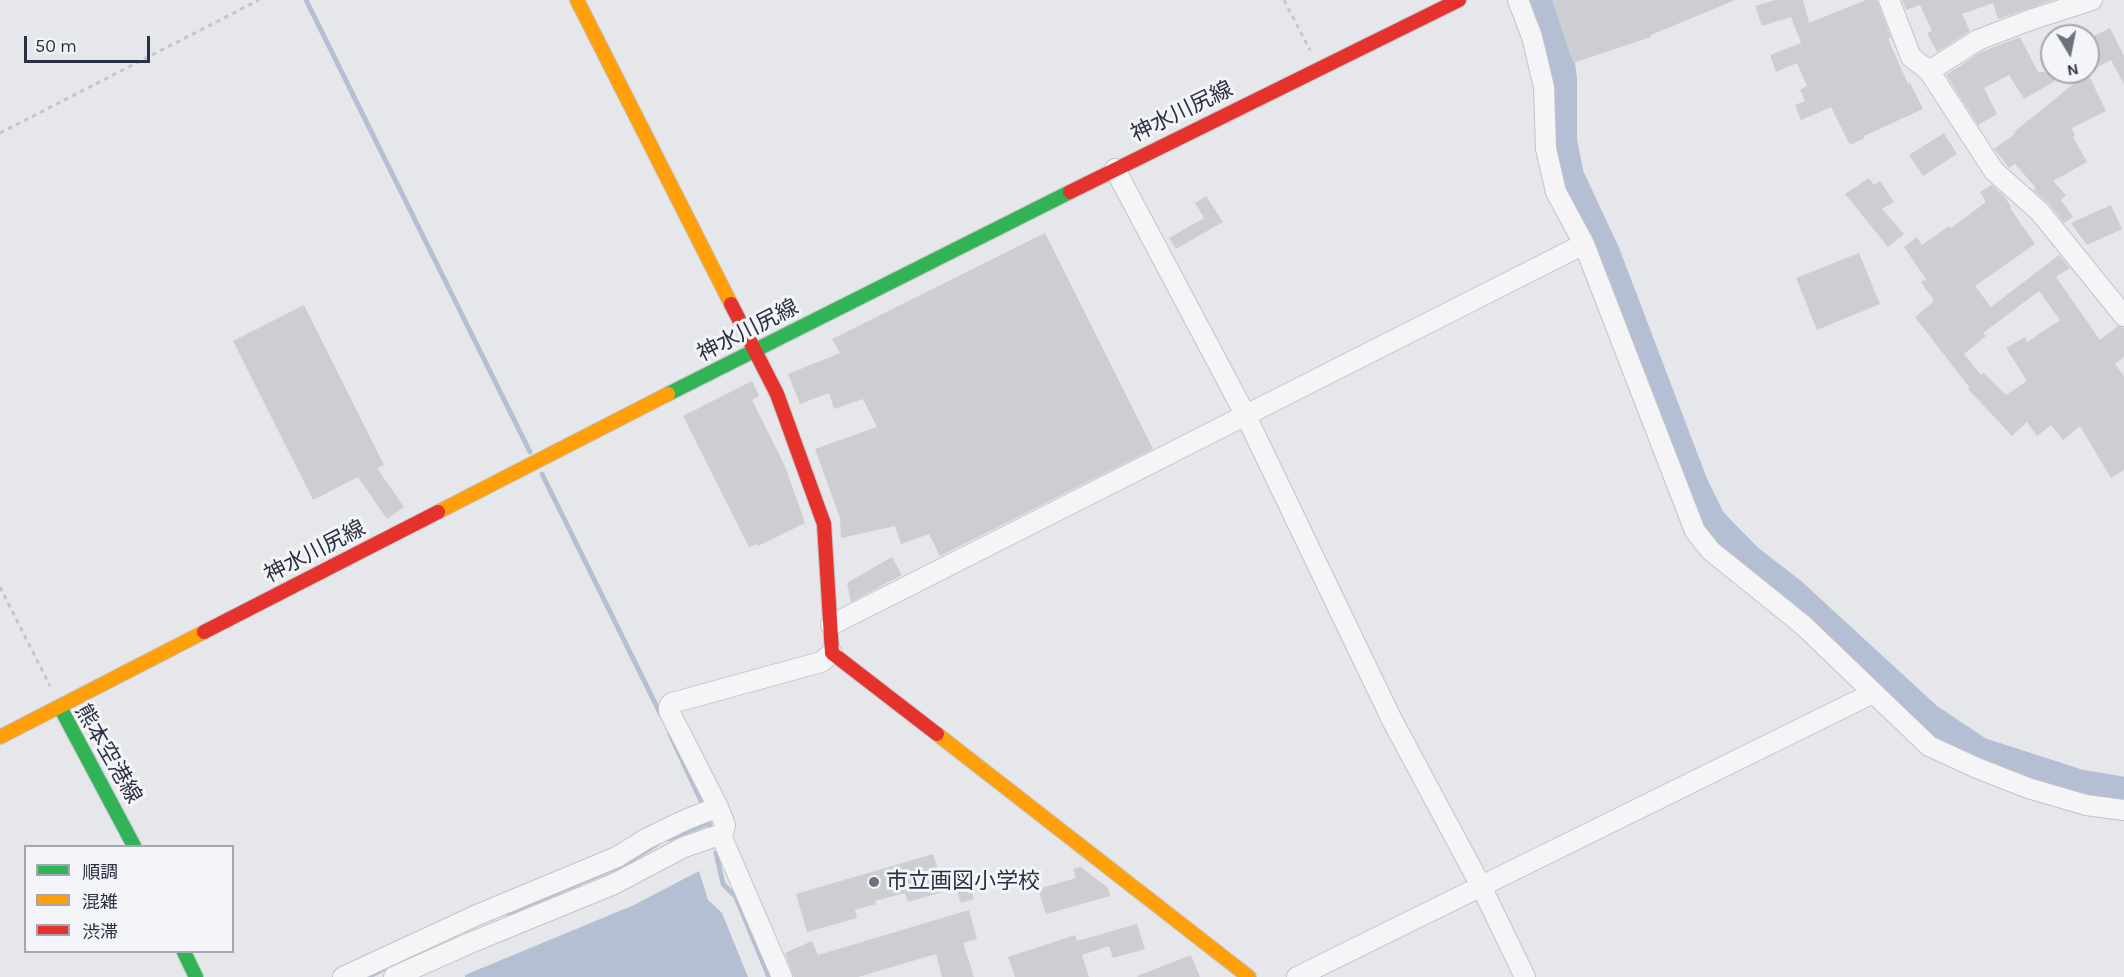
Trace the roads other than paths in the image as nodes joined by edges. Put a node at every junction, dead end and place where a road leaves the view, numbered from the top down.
1 (577, 0) edge
2 (1459, 0) edge
3 (1518, 0) edge
4 (1889, 0) edge
5 (2092, 0) edge
6 (1929, 71) junction
7 (1115, 169) junction
8 (1584, 244) junction
9 (2124, 316) edge
10 (755, 351) junction
11 (1246, 416) junction
12 (831, 625) junction
13 (832, 653) junction
14 (1873, 693) junction
15 (60, 707) junction
16 (0, 737) edge
17 (718, 807) junction
18 (2124, 810) edge
19 (722, 838) junction
20 (133, 845) edge
21 (1481, 886) junction
22 (185, 953) edge
23 (196, 977) edge
24 (343, 977) edge
25 (394, 977) edge
26 (782, 977) edge
27 (1249, 977) edge
28 (1297, 977) edge
29 (1525, 977) edge

1 - 10 main road
2 - 7 main road, 神水川尻線
3 - 8 street
4 - 6 street
5 - 6 street
6 - 9 street
7 - 10 main road, 神水川尻線
7 - 11 street
8 - 11 street
8 - 14 street
10 - 12 main road
10 - 15 main road, 神水川尻線
11 - 12 street
11 - 21 street
12 - 13 main road
13 - 17 street
13 - 27 main road
14 - 18 street
14 - 21 street
15 - 16 main road, 熊本空港線
15 - 20 main road, 熊本空港線
17 - 19 street
17 - 24 street
19 - 25 street
19 - 26 street
21 - 28 street
21 - 29 street
22 - 23 main road

